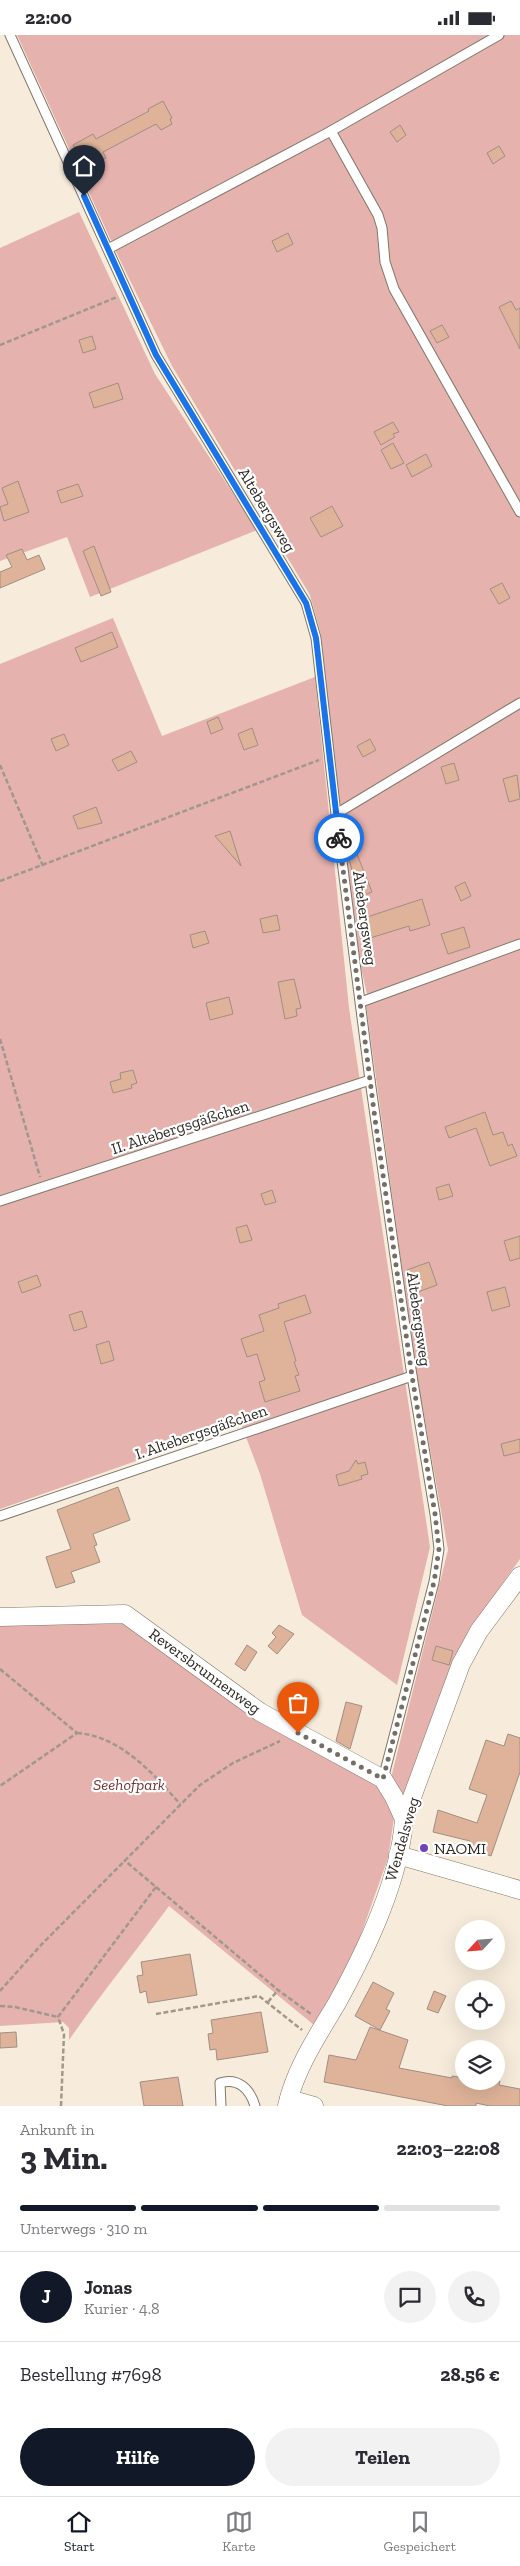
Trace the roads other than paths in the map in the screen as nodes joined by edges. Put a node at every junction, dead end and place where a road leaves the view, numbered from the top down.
1 (10, 35) edge
2 (499, 35) edge
3 (331, 131) junction
4 (108, 249) junction
5 (520, 512) edge
6 (520, 703) edge
7 (336, 814) junction
8 (520, 944) edge
9 (361, 1002) junction
10 (370, 1080) junction
11 (0, 1201) edge
12 (412, 1376) junction
13 (0, 1516) edge
14 (520, 1576) edge
15 (0, 1617) edge
16 (383, 1779) junction
17 (404, 1819) junction
18 (398, 1855) junction
19 (520, 1890) edge
20 (288, 2103) edge
21 (221, 2106) edge
22 (255, 2106) edge
23 (314, 2106) edge

1 - 4 lane, Altebergsweg
2 - 3 lane
3 - 4 lane
3 - 5 lane
4 - 7 lane, Altebergsweg
6 - 7 lane
7 - 9 lane, Altebergsweg
8 - 9 lane
9 - 10 lane, Altebergsweg
10 - 11 lane, II. Altebergsgäßchen
10 - 12 lane, Altebergsweg
12 - 13 lane, I. Altebergsgäßchen
12 - 16 lane, Altebergsweg
14 - 17 street, Wendelsweg
15 - 16 street, Reversbrunnenweg
16 - 17 street
17 - 18 street, Wendelsweg
18 - 19 street
18 - 20 street, Wendelsweg
20 - 23 street
21 - 22 lane

